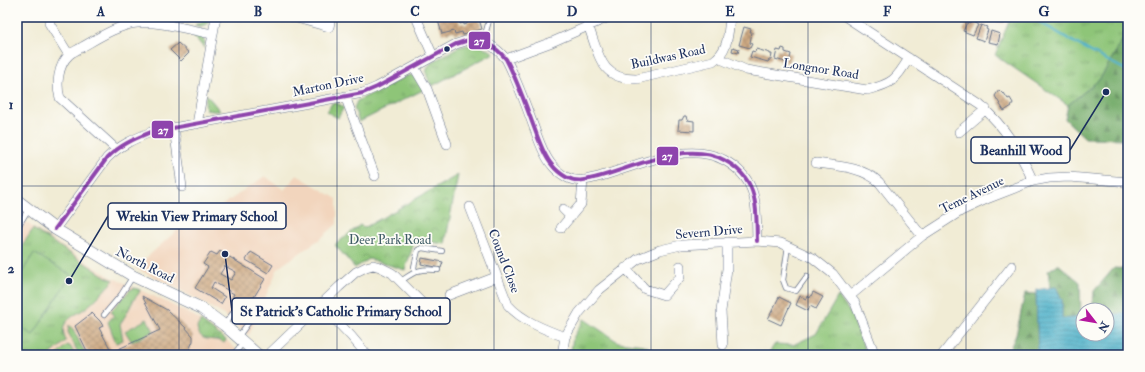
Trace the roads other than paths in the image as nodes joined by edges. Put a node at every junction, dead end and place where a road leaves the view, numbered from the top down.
1 (51, 17) edge
2 (216, 17) edge
3 (293, 17) edge
4 (331, 17) edge
5 (416, 17) edge
6 (490, 17) edge
7 (609, 17) edge
8 (730, 17) edge
9 (846, 17) edge
10 (137, 20) edge
11 (588, 26) junction
12 (212, 34) junction
13 (483, 42) junction
14 (69, 55) junction
15 (433, 56) junction
16 (720, 56) junction
17 (909, 58) junction
18 (506, 59) junction
19 (414, 67) junction
20 (345, 96) junction
21 (986, 110) junction
22 (197, 124) junction
23 (174, 128) junction
24 (959, 132) dead end
25 (447, 144) dead end
26 (116, 149) junction
27 (816, 163) dead end
28 (375, 176) dead end
29 (583, 180) junction
30 (1033, 181) junction
31 (1128, 182) edge
32 (182, 187) dead end
33 (17, 200) edge
34 (470, 207) dead end
35 (563, 209) dead end
36 (28, 210) junction
37 (571, 217) junction
38 (17, 228) edge
39 (561, 228) dead end
40 (55, 230) junction
41 (922, 236) junction
42 (757, 241) junction
43 (726, 242) junction
44 (788, 246) junction
45 (442, 251) dead end
46 (680, 266) dead end
47 (1012, 266) dead end
48 (625, 268) junction
49 (438, 270) dead end
50 (415, 272) junction
51 (133, 276) junction
52 (807, 276) dead end
53 (496, 277) junction
54 (401, 281) junction
55 (449, 295) dead end
56 (664, 295) junction
57 (850, 296) junction
58 (321, 305) junction
59 (666, 305) dead end
60 (430, 312) dead end
61 (233, 313) dead end
62 (104, 315) dead end
63 (249, 322) dead end
64 (224, 324) junction
65 (566, 337) junction
66 (241, 340) junction
67 (723, 345) dead end
68 (233, 355) edge
69 (258, 355) edge
70 (268, 355) edge
71 (367, 355) edge
72 (562, 355) edge
73 (875, 355) edge
74 (942, 355) edge

1 - 14 street
2 - 12 street
3 - 4 street
5 - 15 street
6 - 13 lane
7 - 11 street
8 - 16 street, Buildwas Road
9 - 17 street
10 - 12 street
10 - 14 street
11 - 16 street, Buildwas Road
11 - 18 street
12 - 22 street
13 - 15 street, Marton Drive
13 - 18 street
14 - 26 street
15 - 19 street, Marton Drive
16 - 17 street, Longnor Road
17 - 21 street
18 - 29 street
19 - 20 street, Marton Drive
19 - 25 street
20 - 22 street, Marton Drive
20 - 28 street
21 - 24 street
21 - 30 street
22 - 23 street, Marton Drive
23 - 26 street, Marton Drive
23 - 32 street
26 - 40 street, Marton Drive
27 - 41 street
29 - 37 street
29 - 42 street
30 - 31 street, Teme Avenue
30 - 41 street, Teme Avenue
33 - 36 street, North Road
34 - 53 street, Cound Close
35 - 37 street
36 - 38 lane
36 - 40 street, North Road
37 - 39 street
40 - 51 street, North Road
41 - 57 street, Teme Avenue
42 - 43 street, Severn Drive
42 - 44 street, Severn Drive
43 - 48 street, Severn Drive
43 - 67 street
44 - 52 lane
44 - 57 street, Severn Drive
45 - 50 lane
46 - 56 street
47 - 74 street
48 - 56 street
48 - 65 street, Severn Drive
49 - 50 lane
50 - 54 lane
51 - 62 lane
51 - 64 street, North Road
53 - 55 street
53 - 65 street, Cound Close
54 - 58 street
54 - 60 street
56 - 59 street
57 - 73 street, Severn Drive
58 - 70 street
58 - 71 street
61 - 64 lane
63 - 66 lane
64 - 66 street, North Road
65 - 72 street, Severn Drive
66 - 68 lane
66 - 69 street, North Road

